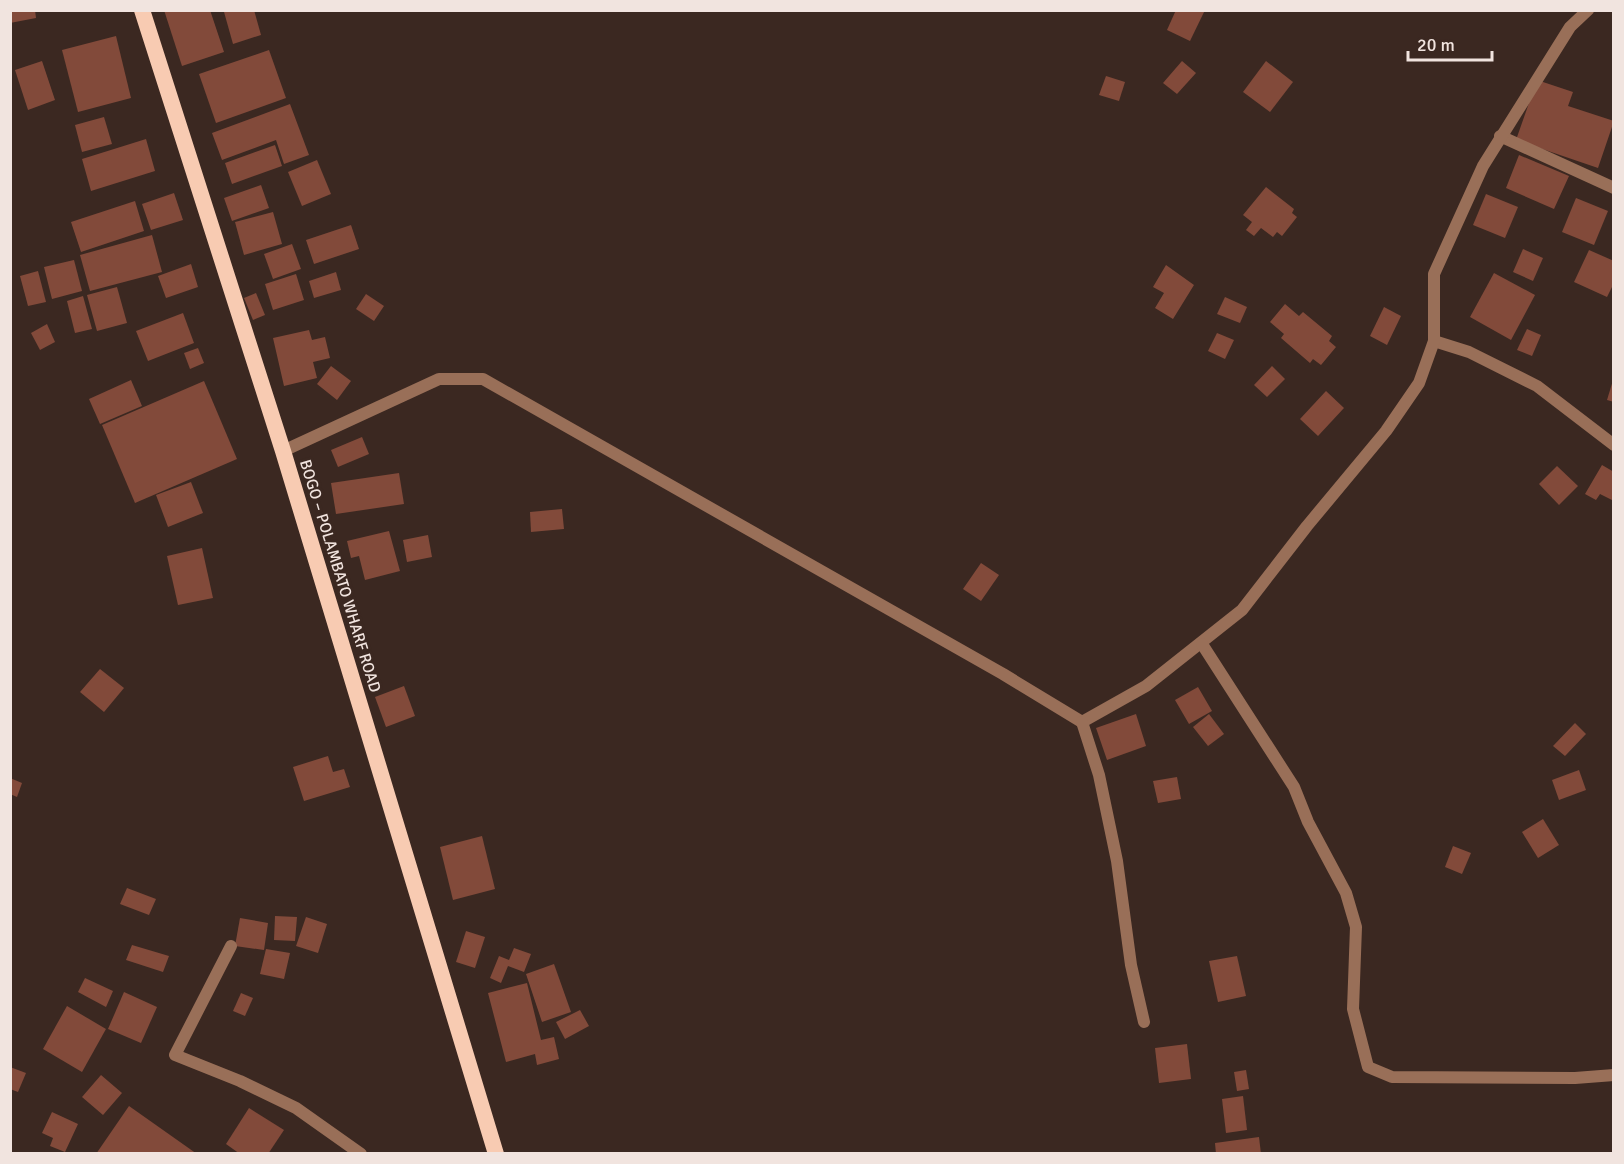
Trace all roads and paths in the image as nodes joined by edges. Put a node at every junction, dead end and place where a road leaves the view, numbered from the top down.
1 (142, 10) edge
2 (1588, 10) edge
3 (1500, 136) junction
4 (1614, 188) edge
5 (1434, 341) junction
6 (1614, 446) edge
7 (283, 451) junction
8 (1202, 644) junction
9 (1082, 722) junction
10 (231, 946) dead end
11 (1144, 1022) dead end
12 (1614, 1075) edge
13 (361, 1154) edge
14 (496, 1154) edge

1 - 7 highway, BOGO – POLAMBATO WHARF ROAD
2 - 3 street
3 - 4 street
3 - 5 street
5 - 6 street
5 - 8 street
7 - 9 street
7 - 14 highway, BOGO – POLAMBATO WHARF ROAD
8 - 9 street
8 - 12 street
9 - 11 street
10 - 13 street

